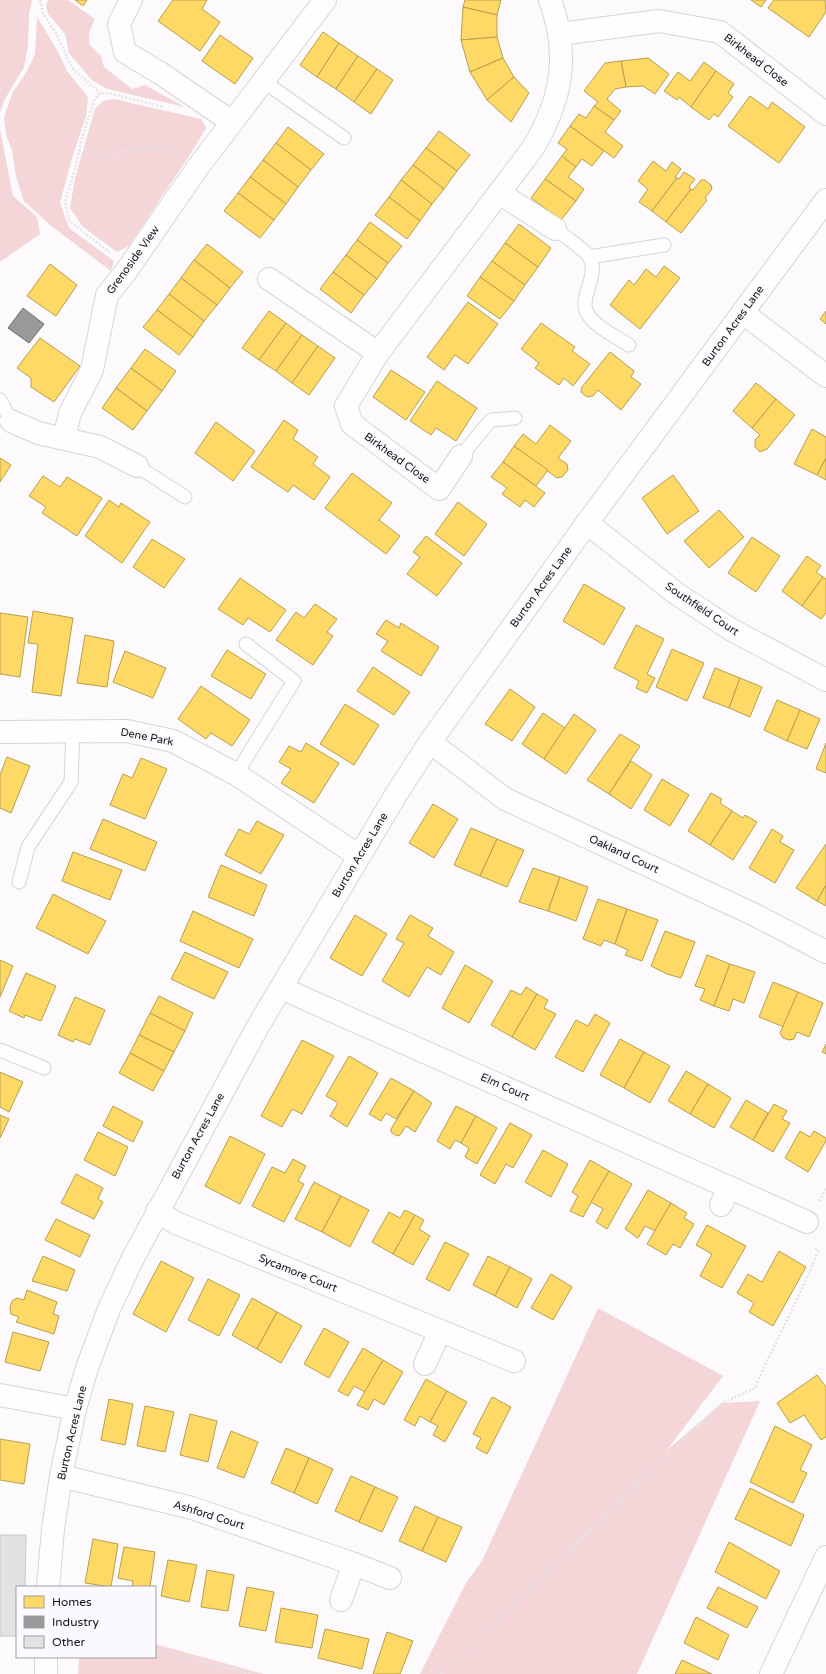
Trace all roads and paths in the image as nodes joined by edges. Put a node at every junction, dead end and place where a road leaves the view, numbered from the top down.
1 (40, 0) edge
2 (131, 0) edge
3 (324, 0) edge
4 (550, 0) edge
5 (560, 34) junction
6 (263, 81) junction
7 (100, 93) junction
8 (164, 108) dead end
9 (826, 114) edge
10 (232, 122) junction
11 (344, 138) dead end
12 (79, 151) junction
13 (198, 167) junction
14 (499, 193) junction
15 (826, 200) edge
16 (555, 229) joint
17 (664, 245) dead end
18 (589, 257) junction
19 (130, 266) junction
20 (269, 279) dead end
21 (743, 313) junction
22 (629, 345) dead end
23 (378, 353) junction
24 (826, 376) edge
25 (0, 400) edge
26 (514, 418) dead end
27 (11, 421) joint
28 (64, 438) junction
29 (461, 456) joint
30 (137, 466) joint
31 (185, 497) dead end
32 (587, 523) junction
33 (246, 644) dead end
34 (826, 680) edge
35 (73, 731) junction
36 (0, 732) edge
37 (430, 742) junction
38 (236, 774) junction
39 (359, 856) junction
40 (19, 882) dead end
41 (826, 952) edge
42 (281, 988) junction
43 (0, 1050) edge
44 (44, 1068) dead end
45 (826, 1190) edge
46 (158, 1211) junction
47 (806, 1222) junction
48 (440, 1331) junction
49 (514, 1361) dead end
50 (425, 1364) dead end
51 (0, 1395) edge
52 (75, 1409) junction
53 (61, 1476) junction
54 (826, 1557) edge
55 (354, 1564) junction
56 (390, 1578) dead end
57 (48, 1586) edge
58 (341, 1600) dead end
59 (156, 1649) edge
60 (46, 1658) edge
61 (46, 1674) edge
62 (250, 1674) edge
63 (441, 1674) edge
64 (771, 1674) edge

1 - 7 path
2 - 10 street
3 - 6 street, Grenoside View
4 - 5 street, Birkhead Close
5 - 9 street, Birkhead Close
5 - 14 street, Birkhead Close
6 - 10 street, Grenoside View
6 - 11 lane
7 - 8 path
7 - 12 path
10 - 13 street, Grenoside View
12 - 13 path
12 - 19 path
13 - 19 street, Grenoside View
14 - 16 street
14 - 23 street, Birkhead Close
15 - 21 street, Burton Acres Lane
16 - 18 lane
17 - 18 lane
18 - 22 lane
19 - 28 street, Grenoside View
20 - 23 street
21 - 24 street
21 - 32 street, Burton Acres Lane
23 - 29 street, Birkhead Close
25 - 27 lane
26 - 29 lane, Birkhead Close
27 - 28 street
28 - 30 street
30 - 31 lane
32 - 34 street, Southfield Court
32 - 37 street, Burton Acres Lane
33 - 38 lane
35 - 36 street, Dene Park
35 - 38 street, Dene Park
35 - 40 lane
37 - 39 street, Burton Acres Lane
37 - 41 street, Oakland Court
38 - 39 street, Dene Park
39 - 42 street, Burton Acres Lane
42 - 46 street, Burton Acres Lane
42 - 47 street, Elm Court
43 - 44 lane
45 - 47 path
46 - 48 street, Sycamore Court
46 - 52 street, Burton Acres Lane
47 - 63 path
48 - 49 street, Sycamore Court
48 - 50 street
51 - 52 street
52 - 53 street, Burton Acres Lane
53 - 55 street, Ashford Court
53 - 57 street, Burton Acres Lane
54 - 64 street
55 - 56 street, Ashford Court
55 - 58 street
59 - 62 path
60 - 61 street

